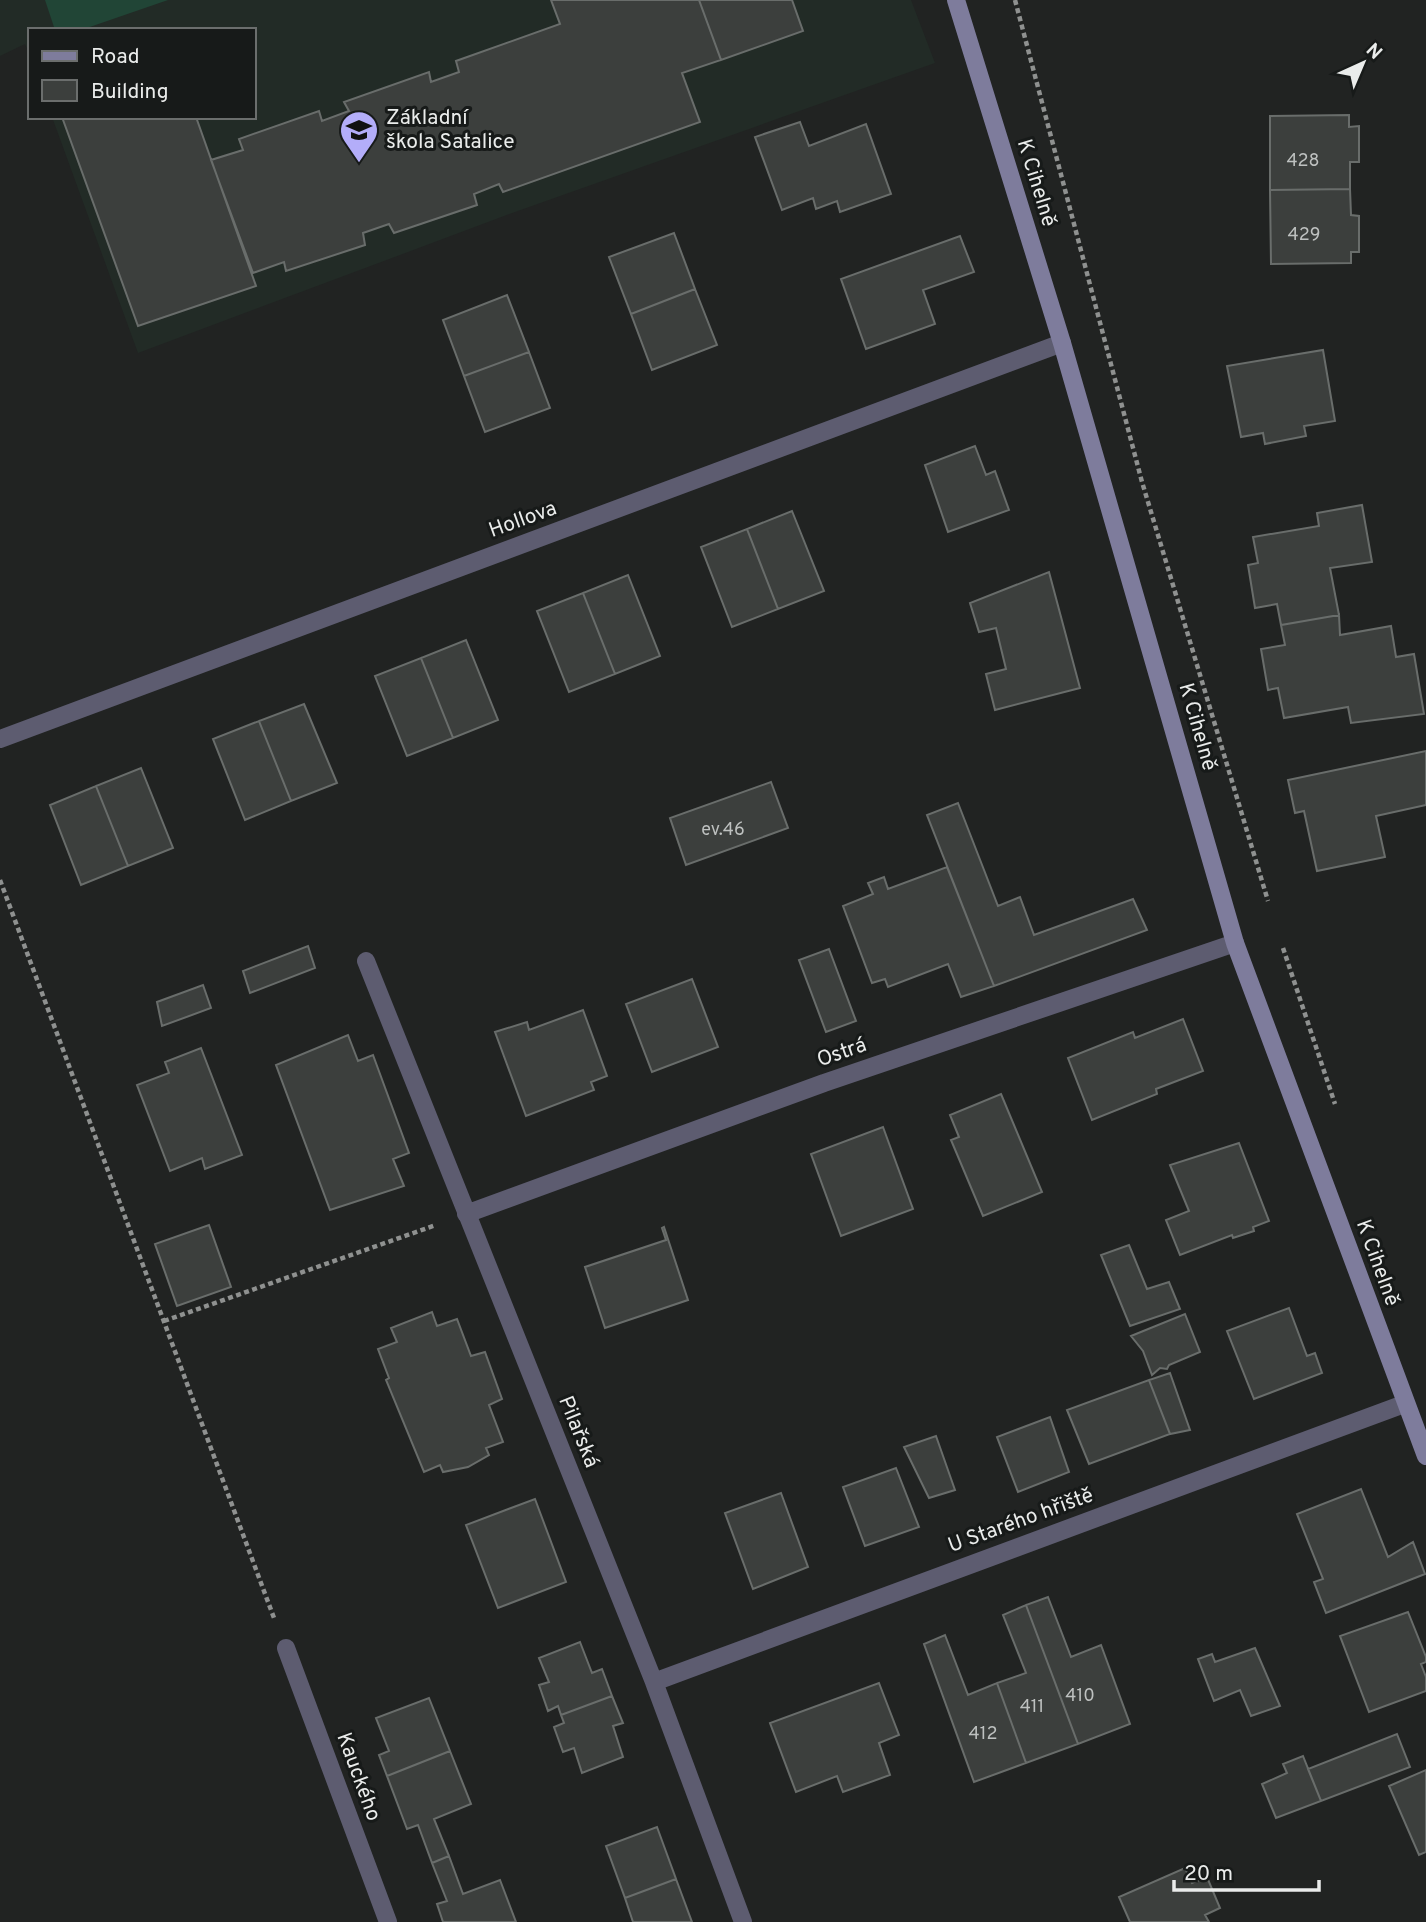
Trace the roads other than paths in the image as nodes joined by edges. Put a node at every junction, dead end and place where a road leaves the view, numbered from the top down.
1 (956, 0) edge
2 (1062, 343) junction
3 (0, 739) edge
4 (1235, 943) junction
5 (366, 961) dead end
6 (466, 1214) junction
7 (1404, 1404) junction
8 (1426, 1456) edge
9 (286, 1648) road end
10 (654, 1682) junction
11 (388, 1922) edge
12 (743, 1922) edge

1 - 2 street, K Cihelně
2 - 3 street, Hollova
2 - 4 street, K Cihelně
4 - 6 street, Ostrá
4 - 7 street, K Cihelně
5 - 6 street, Pilařská
6 - 10 street, Pilařská
7 - 8 street, K Cihelně
7 - 10 street, U Starého hřiště
9 - 11 street, Kauckého
10 - 12 street, Pilařská

